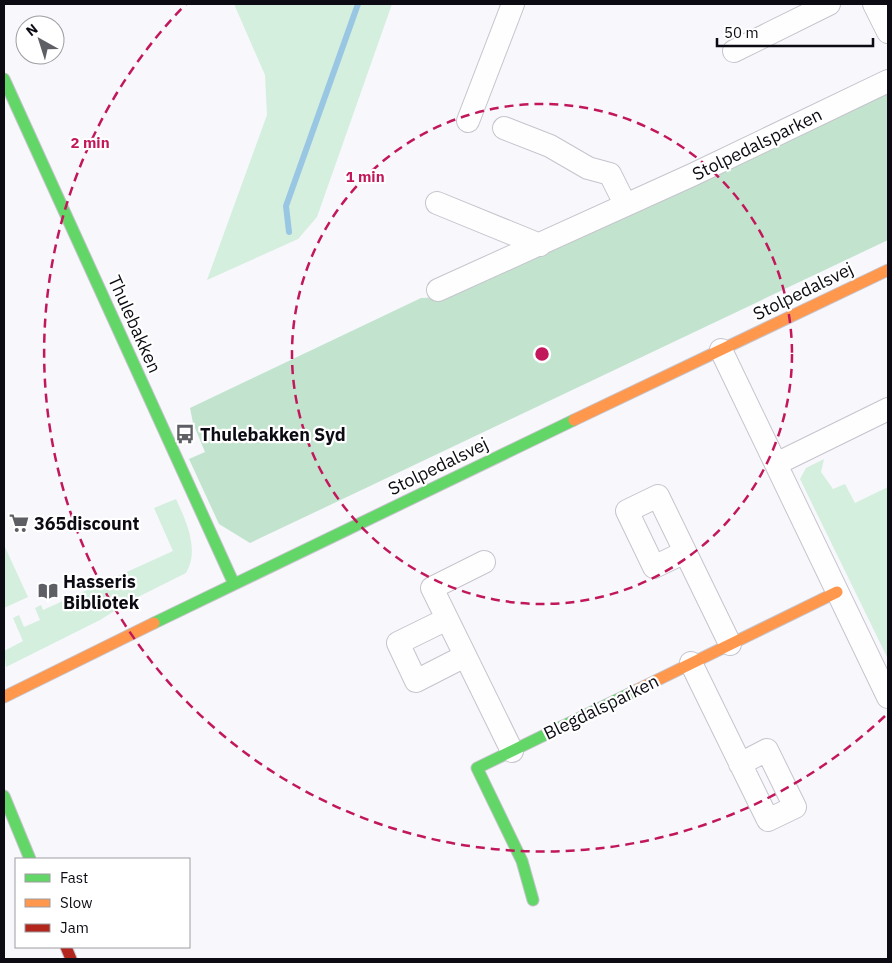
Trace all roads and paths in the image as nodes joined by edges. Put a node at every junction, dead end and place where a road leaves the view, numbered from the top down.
1 (513, 4) edge
2 (829, 4) edge
3 (734, 51) dead end
4 (4, 79) edge
5 (888, 81) edge
6 (468, 121) dead end
7 (504, 128) dead end
8 (437, 203) dead end
9 (625, 204) junction
10 (540, 245) junction
11 (888, 270) edge
12 (438, 290) dead end
13 (721, 350) junction
14 (888, 410) edge
15 (776, 464) junction
16 (685, 552) dead end
17 (484, 562) dead end
18 (234, 584) junction
19 (837, 592) junction
20 (447, 619) junction
21 (730, 644) junction
22 (466, 656) junction
23 (691, 664) junction
24 (888, 697) edge
25 (4, 698) edge
26 (512, 751) junction
27 (740, 764) dead end
28 (4, 796) edge
29 (30, 858) edge
30 (533, 900) dead end

1 - 6 street
2 - 3 street
4 - 18 street, Thulebakken
5 - 9 street, Stolpedalsparken
7 - 9 street
8 - 10 street
9 - 10 street, Stolpedalsparken
10 - 12 street, Stolpedalsparken
11 - 13 street, Stolpedalsvej
13 - 15 street
13 - 18 street, Stolpedalsvej
14 - 15 street
15 - 19 street
16 - 21 street
17 - 20 street
18 - 25 street, Stolpedalsvej
19 - 21 street, Blegdalsparken
19 - 24 street
20 - 22 street
20 - 22 street
21 - 23 street, Blegdalsparken
22 - 26 street
23 - 26 street, Blegdalsparken
23 - 27 street
26 - 30 street, Blegdalsparken
28 - 29 street

